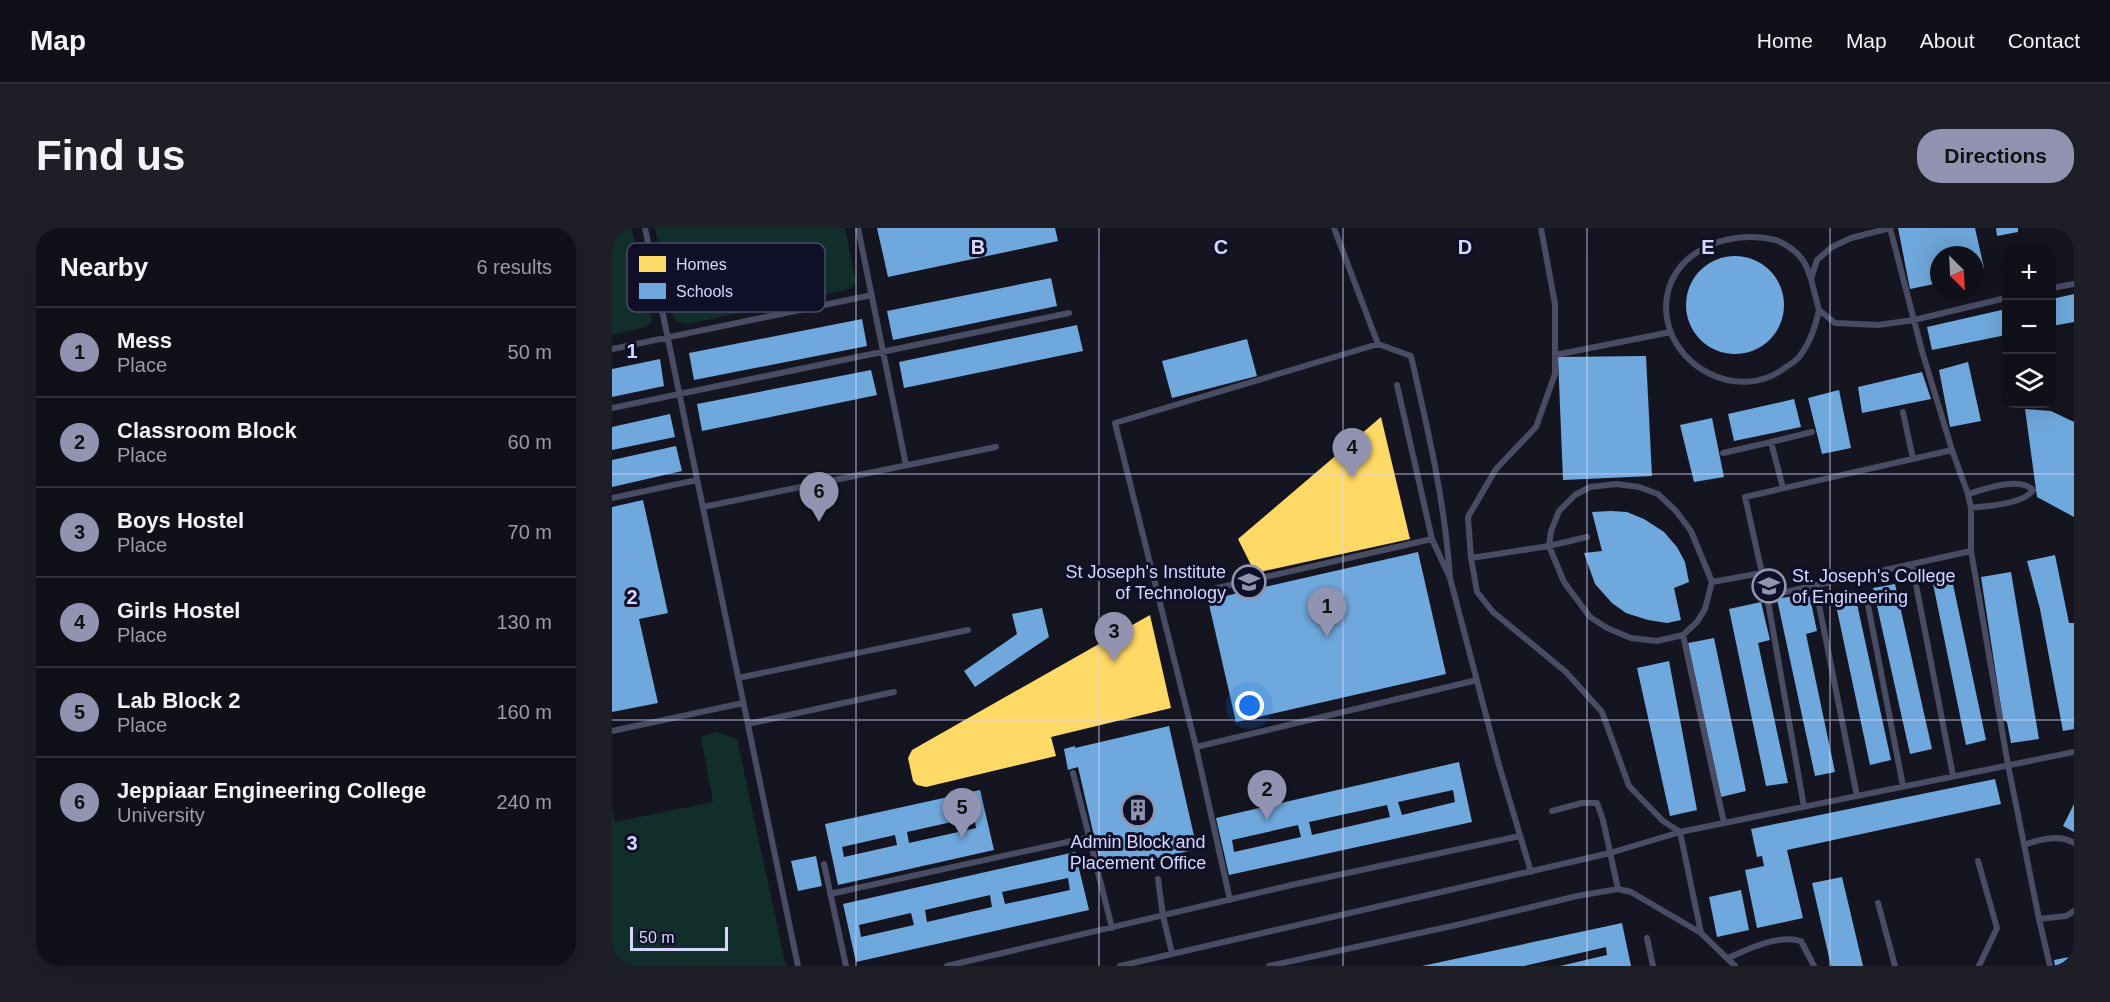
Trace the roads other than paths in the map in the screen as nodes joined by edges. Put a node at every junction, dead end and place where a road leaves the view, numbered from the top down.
1 (645, 228) edge
2 (858, 228) edge
3 (1334, 228) edge
4 (1541, 228) edge
5 (1890, 228) edge
6 (648, 243) edge
7 (1811, 279) junction
8 (2074, 284) edge
9 (2056, 287) edge
10 (872, 295) junction
11 (2002, 299) edge
12 (825, 305) edge
13 (1819, 310) junction
14 (663, 312) edge
15 (789, 312) edge
16 (1069, 313) dead end
17 (1914, 320) junction
18 (1671, 332) junction
19 (668, 337) junction
20 (1378, 344) junction
21 (612, 349) edge
22 (883, 351) junction
23 (1555, 355) junction
24 (1397, 385) dead end
25 (679, 394) junction
26 (612, 408) edge
27 (1903, 412) dead end
28 (1812, 432) dead end
29 (1772, 442) junction
30 (996, 447) dead end
31 (1952, 450) junction
32 (1723, 453) dead end
33 (1913, 459) junction
34 (906, 465) junction
35 (697, 480) junction
36 (1783, 488) junction
37 (1968, 494) junction
38 (612, 498) edge
39 (703, 507) junction
40 (1971, 508) junction
41 (1587, 537) dead end
42 (1432, 539) junction
43 (1549, 546) junction
44 (1971, 551) junction
45 (1471, 558) junction
46 (1912, 564) junction
47 (1762, 573) junction
48 (1450, 578) junction
49 (1712, 582) junction
50 (1815, 585) junction
51 (1213, 589) dead end
52 (1767, 596) junction
53 (1868, 605) dead end
54 (968, 630) dead end
55 (1683, 635) junction
56 (738, 678) junction
57 (1477, 680) junction
58 (894, 692) dead end
59 (743, 703) junction
60 (748, 724) junction
61 (612, 731) edge
62 (1196, 747) junction
63 (2074, 752) edge
64 (2008, 765) junction
65 (1073, 773) dead end
66 (1953, 776) junction
67 (1903, 786) junction
68 (1857, 796) junction
69 (1804, 807) junction
70 (1552, 811) dead end
71 (1724, 823) junction
72 (1680, 832) junction
73 (1520, 836) junction
74 (1090, 837) junction
75 (2074, 843) edge
76 (2024, 846) junction
77 (1610, 853) junction
78 (1978, 861) dead end
79 (824, 864) dead end
80 (1531, 872) junction
81 (1158, 879) dead end
82 (1618, 889) junction
83 (830, 894) junction
84 (1230, 900) junction
85 (1878, 903) dead end
86 (2074, 911) edge
87 (1163, 916) junction
88 (2039, 919) junction
89 (1112, 928) junction
90 (1701, 933) junction
91 (1647, 938) dead end
92 (1172, 953) junction
93 (1728, 958) junction
94 (798, 966) edge
95 (846, 966) edge
96 (947, 966) edge
97 (1120, 966) edge
98 (1269, 966) edge
99 (1653, 966) edge
100 (1735, 966) edge
101 (1814, 966) edge
102 (1895, 966) edge
103 (1979, 966) edge
104 (2050, 966) edge

1 - 6 lane
2 - 10 lane
3 - 20 lane
4 - 23 lane
5 - 7 lane
5 - 17 lane
7 - 13 lane
7 - 18 lane
8 - 9 lane
10 - 12 lane
10 - 22 lane
11 - 17 lane
13 - 17 lane
13 - 18 lane
14 - 19 lane
15 - 19 lane
16 - 22 lane
17 - 31 lane
18 - 23 lane
19 - 21 lane
19 - 25 lane
20 - 48 lane
20 - 62 lane
22 - 25 lane
22 - 34 lane
23 - 45 lane
24 - 42 lane
25 - 26 lane
25 - 35 lane
27 - 33 lane
28 - 29 lane
29 - 32 lane
29 - 36 lane
30 - 34 lane
31 - 33 lane
31 - 37 lane
33 - 36 lane
34 - 39 lane
35 - 38 lane
35 - 39 lane
36 - 47 lane
37 - 40 lane
37 - 40 lane
39 - 56 lane
40 - 44 lane
41 - 43 lane
42 - 48 lane
42 - 51 lane
43 - 45 lane
43 - 49 lane
43 - 55 lane
44 - 46 lane
44 - 64 lane
45 - 72 lane
46 - 50 lane
46 - 66 lane
47 - 49 lane
47 - 52 lane
48 - 57 lane
49 - 55 lane
50 - 52 lane
50 - 68 lane
52 - 69 lane
53 - 67 lane
54 - 56 lane
55 - 71 lane
56 - 59 lane
57 - 62 lane
57 - 73 lane
58 - 60 lane
59 - 60 lane
59 - 61 lane
60 - 94 lane
62 - 84 lane
63 - 64 lane
64 - 66 lane
64 - 76 lane
65 - 74 lane
66 - 67 lane
67 - 68 lane
68 - 69 lane
69 - 71 lane
70 - 77 lane
71 - 72 lane
72 - 77 lane
72 - 90 lane
73 - 80 lane
73 - 84 lane
74 - 83 lane
74 - 89 lane
75 - 76 lane
76 - 88 lane
77 - 80 lane
77 - 82 lane
78 - 103 lane
79 - 83 lane
80 - 92 lane
81 - 87 lane
82 - 90 lane
82 - 98 lane
83 - 95 lane
84 - 87 lane
85 - 102 lane
86 - 88 lane
87 - 89 lane
87 - 92 lane
88 - 104 lane
89 - 96 lane
90 - 93 lane
91 - 99 lane
92 - 97 lane
93 - 100 lane
93 - 101 lane

